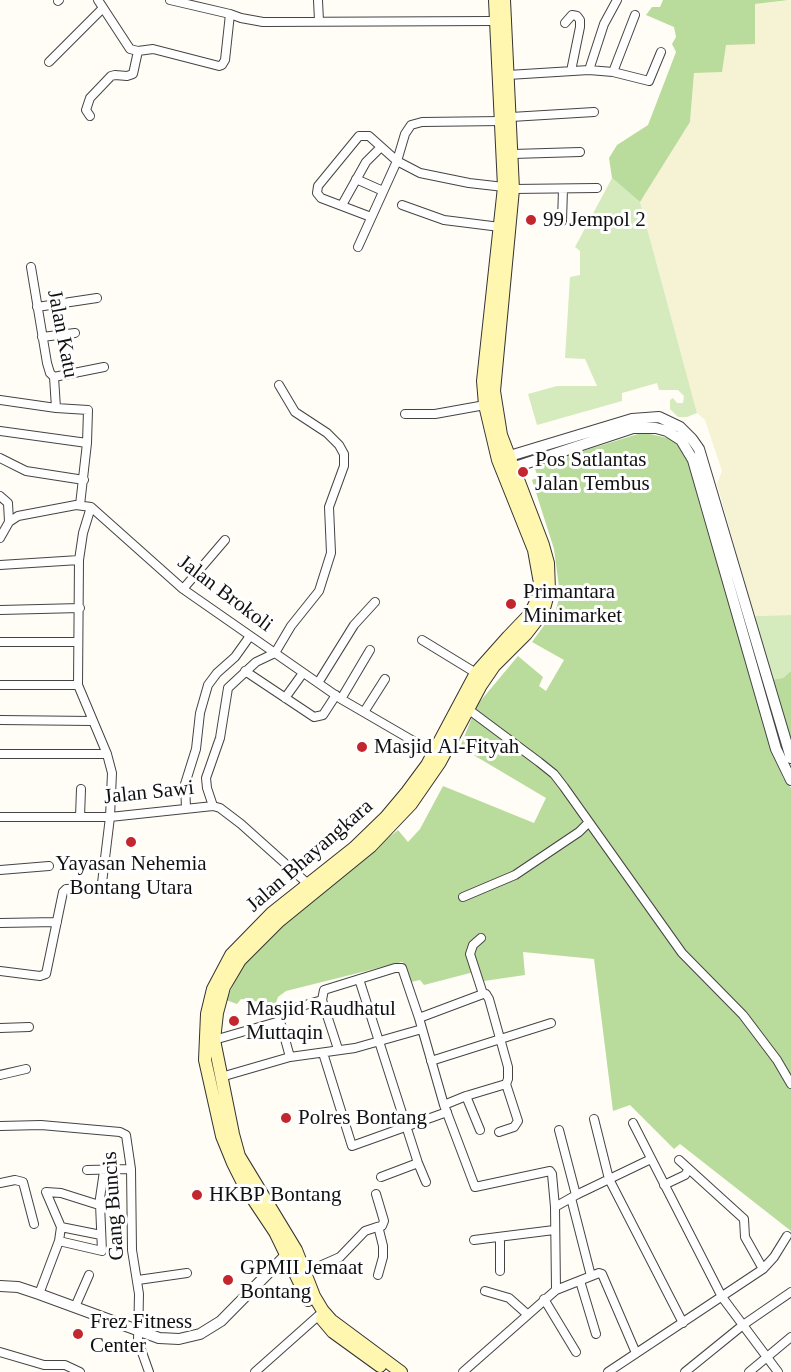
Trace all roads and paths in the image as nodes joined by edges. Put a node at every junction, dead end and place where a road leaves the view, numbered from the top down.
1 (170, 0) edge
2 (318, 0) edge
3 (495, 0) edge
4 (504, 0) edge
5 (617, 0) edge
6 (100, 4) edge
7 (230, 14) junction
8 (635, 15) dead end
9 (319, 21) junction
10 (494, 21) junction
11 (565, 23) dead end
12 (138, 51) junction
13 (661, 52) dead end
14 (49, 62) dead end
15 (589, 70) junction
16 (571, 71) junction
17 (613, 72) junction
18 (508, 75) junction
19 (594, 112) dead end
20 (90, 117) dead end
21 (506, 119) junction
22 (381, 147) junction
23 (580, 152) dead end
24 (513, 154) junction
25 (397, 161) junction
26 (356, 179) junction
27 (509, 188) junction
28 (597, 188) dead end
29 (563, 189) junction
30 (383, 191) junction
31 (342, 205) junction
32 (402, 205) dead end
33 (371, 217) junction
34 (562, 221) dead end
35 (500, 227) junction
36 (358, 247) dead end
37 (502, 259) junction
38 (31, 267) dead end
39 (97, 298) dead end
40 (38, 307) junction
41 (75, 333) dead end
42 (42, 337) junction
43 (104, 367) dead end
44 (54, 377) junction
45 (279, 385) dead end
46 (0, 400) edge
47 (485, 405) junction
48 (56, 408) junction
49 (405, 414) dead end
50 (0, 431) edge
51 (87, 443) junction
52 (0, 459) edge
53 (506, 464) junction
54 (84, 480) junction
55 (0, 496) edge
56 (80, 505) junction
57 (91, 507) junction
58 (9, 522) junction
59 (0, 538) edge
60 (225, 540) dead end
61 (79, 560) junction
62 (0, 566) edge
63 (183, 588) junction
64 (375, 602) dead end
65 (80, 608) junction
66 (0, 610) edge
67 (252, 638) junction
68 (422, 640) dead end
69 (0, 642) edge
70 (78, 642) junction
71 (370, 650) dead end
72 (753, 650) junction
73 (275, 653) junction
74 (245, 671) junction
75 (303, 673) junction
76 (476, 673) junction
77 (385, 679) dead end
78 (318, 683) junction
79 (0, 685) edge
80 (78, 685) junction
81 (339, 697) junction
82 (285, 698) junction
83 (468, 709) junction
84 (364, 712) junction
85 (0, 720) edge
86 (92, 721) junction
87 (434, 753) junction
88 (0, 754) edge
89 (107, 754) junction
90 (791, 758) edge
91 (791, 780) edge
92 (81, 789) dead end
93 (211, 805) junction
94 (190, 807) junction
95 (0, 817) edge
96 (80, 817) junction
97 (110, 817) junction
98 (589, 822) junction
99 (49, 866) dead end
100 (0, 870) edge
101 (308, 884) junction
102 (463, 897) dead end
103 (295, 901) junction
104 (276, 917) junction
105 (57, 922) junction
106 (0, 923) edge
107 (481, 938) dead end
108 (0, 971) edge
109 (359, 979) junction
110 (483, 993) junction
111 (322, 1000) junction
112 (419, 1018) junction
113 (280, 1021) junction
114 (551, 1023) dead end
115 (29, 1027) dead end
116 (0, 1028) edge
117 (422, 1029) junction
118 (214, 1040) junction
119 (501, 1040) junction
120 (380, 1042) junction
121 (338, 1050) junction
122 (322, 1053) junction
123 (290, 1057) junction
124 (431, 1061) junction
125 (26, 1069) dead end
126 (0, 1075) edge
127 (216, 1079) junction
128 (506, 1084) junction
129 (791, 1084) edge
130 (466, 1096) junction
131 (446, 1108) junction
132 (594, 1119) dead end
133 (633, 1123) dead end
134 (0, 1125) edge
135 (406, 1126) junction
136 (480, 1130) dead end
137 (559, 1130) dead end
138 (498, 1132) dead end
139 (651, 1159) junction
140 (679, 1160) dead end
141 (418, 1163) junction
142 (131, 1169) junction
143 (87, 1170) dead end
144 (104, 1171) junction
145 (685, 1174) junction
146 (381, 1177) dead end
147 (609, 1179) junction
148 (426, 1182) dead end
149 (0, 1183) edge
150 (664, 1185) junction
151 (376, 1194) dead end
152 (573, 1196) junction
153 (100, 1204) junction
154 (555, 1207) junction
155 (34, 1224) dead end
156 (61, 1227) junction
157 (377, 1227) junction
158 (554, 1230) junction
159 (101, 1235) junction
160 (787, 1236) dead end
161 (500, 1237) junction
162 (474, 1239) dead end
163 (59, 1241) junction
164 (292, 1252) junction
165 (763, 1269) junction
166 (500, 1271) dead end
167 (306, 1272) junction
168 (187, 1273) dead end
169 (89, 1275) dead end
170 (378, 1275) dead end
171 (591, 1276) junction
172 (138, 1280) junction
173 (580, 1281) junction
174 (0, 1286) edge
175 (556, 1290) junction
176 (485, 1291) dead end
177 (791, 1292) edge
178 (39, 1294) junction
179 (722, 1297) junction
180 (544, 1299) junction
181 (75, 1307) junction
182 (527, 1314) junction
183 (318, 1316) junction
184 (683, 1323) junction
185 (743, 1325) junction
186 (138, 1329) junction
187 (596, 1334) dead end
188 (791, 1337) edge
189 (0, 1352) edge
190 (576, 1352) dead end
191 (636, 1353) junction
192 (766, 1357) junction
193 (80, 1372) edge
194 (149, 1372) edge
195 (255, 1372) edge
196 (387, 1372) edge
197 (401, 1372) edge
198 (463, 1372) edge
199 (608, 1372) edge
200 (685, 1372) edge
201 (749, 1372) edge
202 (778, 1372) edge

1 - 7 street
2 - 9 street
3 - 10 main road
4 - 18 main road
5 - 15 street
6 - 12 street
6 - 14 street
7 - 9 street
7 - 12 street
8 - 17 street
9 - 10 street
10 - 21 main road
11 - 16 street
12 - 20 street
13 - 17 street
15 - 16 street
15 - 17 street
16 - 18 street
18 - 21 main road
19 - 21 street
21 - 24 main road
21 - 25 street
21 - 27 main road
22 - 25 street
22 - 26 street
22 - 31 street
23 - 24 street
24 - 27 main road
25 - 27 street
25 - 30 street
26 - 30 street
26 - 31 street
27 - 29 street
27 - 35 main road
27 - 37 main road
28 - 29 street
29 - 34 street
30 - 33 street
31 - 33 street
32 - 35 street
33 - 36 street
35 - 37 main road
37 - 47 main road
37 - 53 main road
38 - 40 street, Jalan Katu
39 - 40 street
40 - 42 street, Jalan Katu
41 - 42 street
42 - 44 street, Jalan Katu
43 - 44 street
44 - 48 street, Jalan Katu
45 - 73 street
46 - 48 street
47 - 49 street
47 - 53 main road
48 - 51 street
50 - 51 street
51 - 54 street
52 - 54 street
53 - 72 street
53 - 76 main road, Jalan Bhayangkara
53 - 83 main road, Jalan Bhayangkara
54 - 56 street
55 - 58 street
56 - 57 street
56 - 58 street
57 - 61 street
57 - 63 street, Jalan Brokoli
58 - 59 street
60 - 63 street
61 - 62 street
61 - 65 street
63 - 67 street, Jalan Brokoli
64 - 78 street
65 - 66 street
65 - 70 street
67 - 73 street, Jalan Brokoli
67 - 94 street
68 - 76 street
69 - 70 street
70 - 80 street
71 - 81 street
72 - 90 street
72 - 91 street
73 - 74 street
73 - 75 street, Jalan Brokoli
74 - 82 street
74 - 93 street
75 - 78 street, Jalan Brokoli
75 - 82 street
76 - 87 main road, Jalan Bhayangkara
77 - 84 street
78 - 81 street, Jalan Brokoli
79 - 80 street
80 - 86 street
81 - 82 street
81 - 84 street, Jalan Brokoli
83 - 98 street
83 - 103 main road, Jalan Bhayangkara
84 - 87 street, Jalan Brokoli
85 - 86 street
86 - 89 street
87 - 101 main road, Jalan Bhayangkara
88 - 89 street
89 - 97 street
92 - 96 street
93 - 94 street, Jalan Sawi
93 - 101 street, Jalan Sawi
94 - 97 street, Jalan Sawi
95 - 96 street, Jalan Sawi
96 - 97 street, Jalan Sawi
97 - 105 street
98 - 102 street
98 - 129 street
99 - 100 street
101 - 103 main road, Jalan Bhayangkara
103 - 104 main road, Jalan Bhayangkara
104 - 118 main road, Jalan Bhayangkara
104 - 127 main road, Jalan Bhayangkara
105 - 106 street
105 - 108 street
107 - 110 street
109 - 111 street
109 - 112 street
109 - 120 street
110 - 112 street
110 - 119 street
111 - 113 street
111 - 121 street
112 - 117 street
113 - 118 street
113 - 123 street
114 - 119 street
115 - 116 street
117 - 120 street
117 - 124 street
118 - 127 main road, Jalan Bhayangkara
119 - 124 street
119 - 128 street
120 - 121 street
120 - 135 street
121 - 122 street
122 - 123 street
122 - 135 street
123 - 127 street
124 - 131 street
125 - 126 street
127 - 164 main road, Jalan Bhayangkara
128 - 130 street
128 - 138 street
130 - 131 street
130 - 136 street
131 - 135 street
131 - 154 street
132 - 147 street
133 - 139 street
134 - 142 street, Gang Buncis
135 - 141 street
137 - 152 street
139 - 147 street
139 - 150 street
140 - 145 street
141 - 146 street
141 - 148 street
142 - 144 street
142 - 172 street, Gang Buncis
143 - 144 street
144 - 153 street
145 - 150 street
145 - 165 street
147 - 152 street
147 - 184 street
149 - 155 street
150 - 179 street
151 - 157 street
152 - 154 street
152 - 171 street
153 - 156 street
153 - 159 street
154 - 158 street
156 - 159 street
156 - 163 street
157 - 167 street
157 - 170 street
158 - 161 street
158 - 175 street
159 - 163 street
160 - 165 street
161 - 162 street
161 - 166 street
163 - 178 street
164 - 167 main road
164 - 183 main road
164 - 186 street
165 - 179 street
167 - 197 main road
168 - 172 street
169 - 181 street
171 - 173 street
171 - 191 street
172 - 186 street, Gang Buncis
173 - 175 street
173 - 187 street
174 - 178 street
175 - 180 street
176 - 182 street
177 - 185 street
178 - 181 street
179 - 184 street
179 - 185 street
180 - 182 street
180 - 190 street
181 - 186 street
182 - 198 street
183 - 195 street
183 - 196 main road
184 - 191 street
185 - 192 street
185 - 200 street
186 - 194 street, Gang Buncis
188 - 192 street
189 - 193 street
191 - 199 street
192 - 201 street
192 - 202 street

